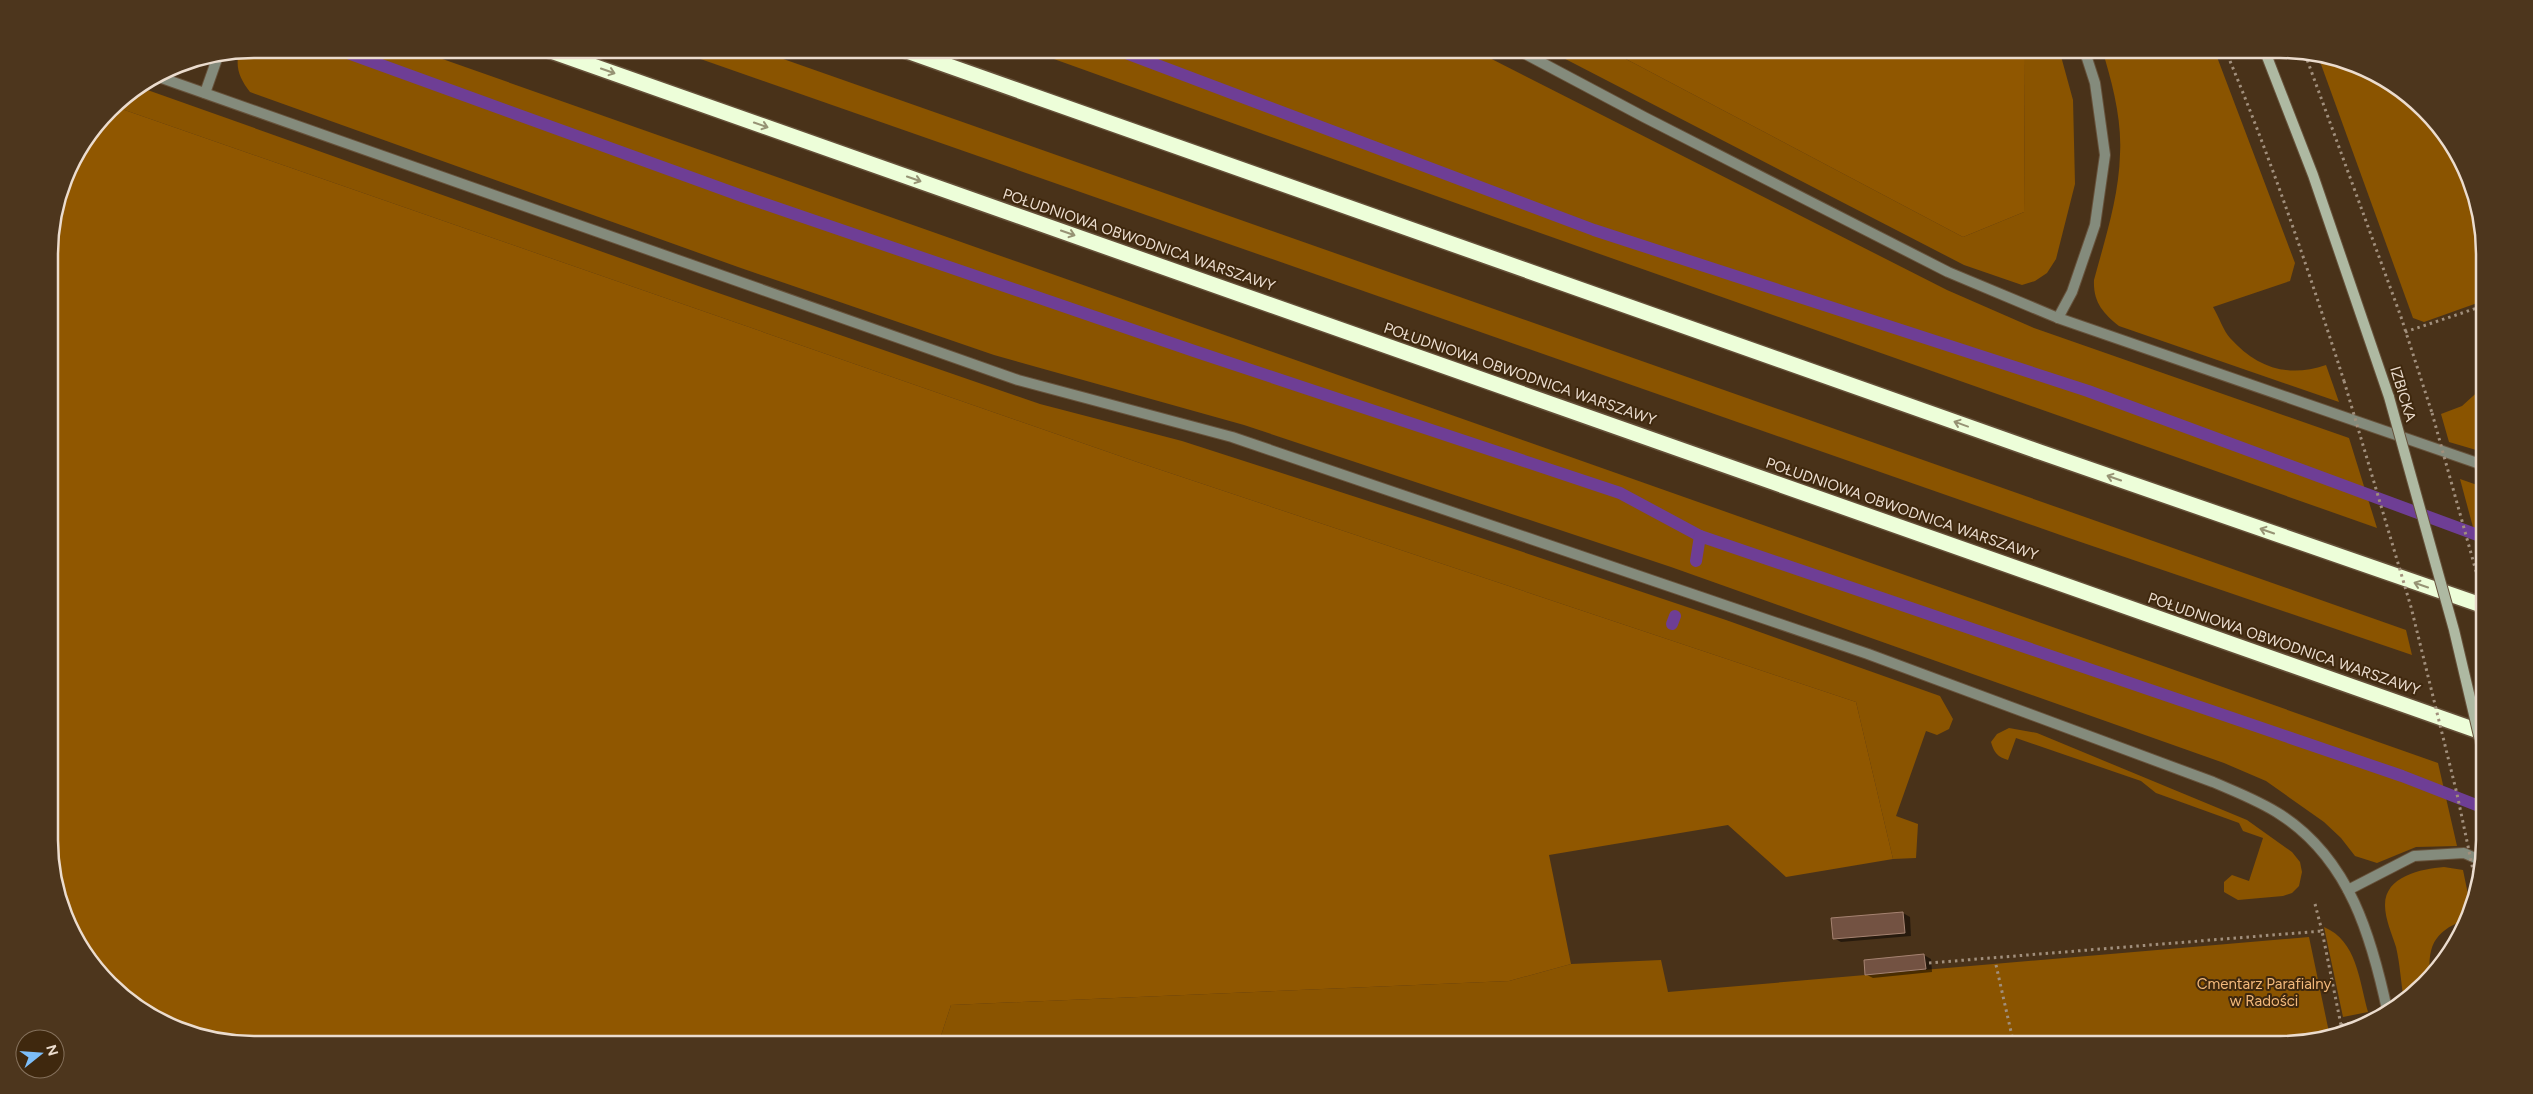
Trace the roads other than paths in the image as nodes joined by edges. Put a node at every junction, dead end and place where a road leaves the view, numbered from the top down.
1 (572, 58) edge
2 (926, 58) edge
3 (1533, 58) edge
4 (2087, 58) edge
5 (2268, 58) edge
6 (216, 61) edge
7 (165, 79) edge
8 (205, 93) junction
9 (2058, 318) junction
10 (2476, 463) edge
11 (2476, 603) edge
12 (2476, 723) edge
13 (2476, 730) edge
14 (2475, 858) edge
15 (2348, 890) junction
16 (2386, 1005) edge

1 -> 13 highway, POŁUDNIOWA OBWODNICA WARSZAWY
11 -> 2 highway
3 - 9 street
4 - 9 street
5 - 12 street, IZBICKA, bridge
6 - 8 street
7 - 8 street
8 - 15 street
9 - 10 street
14 - 15 street
15 - 16 street

